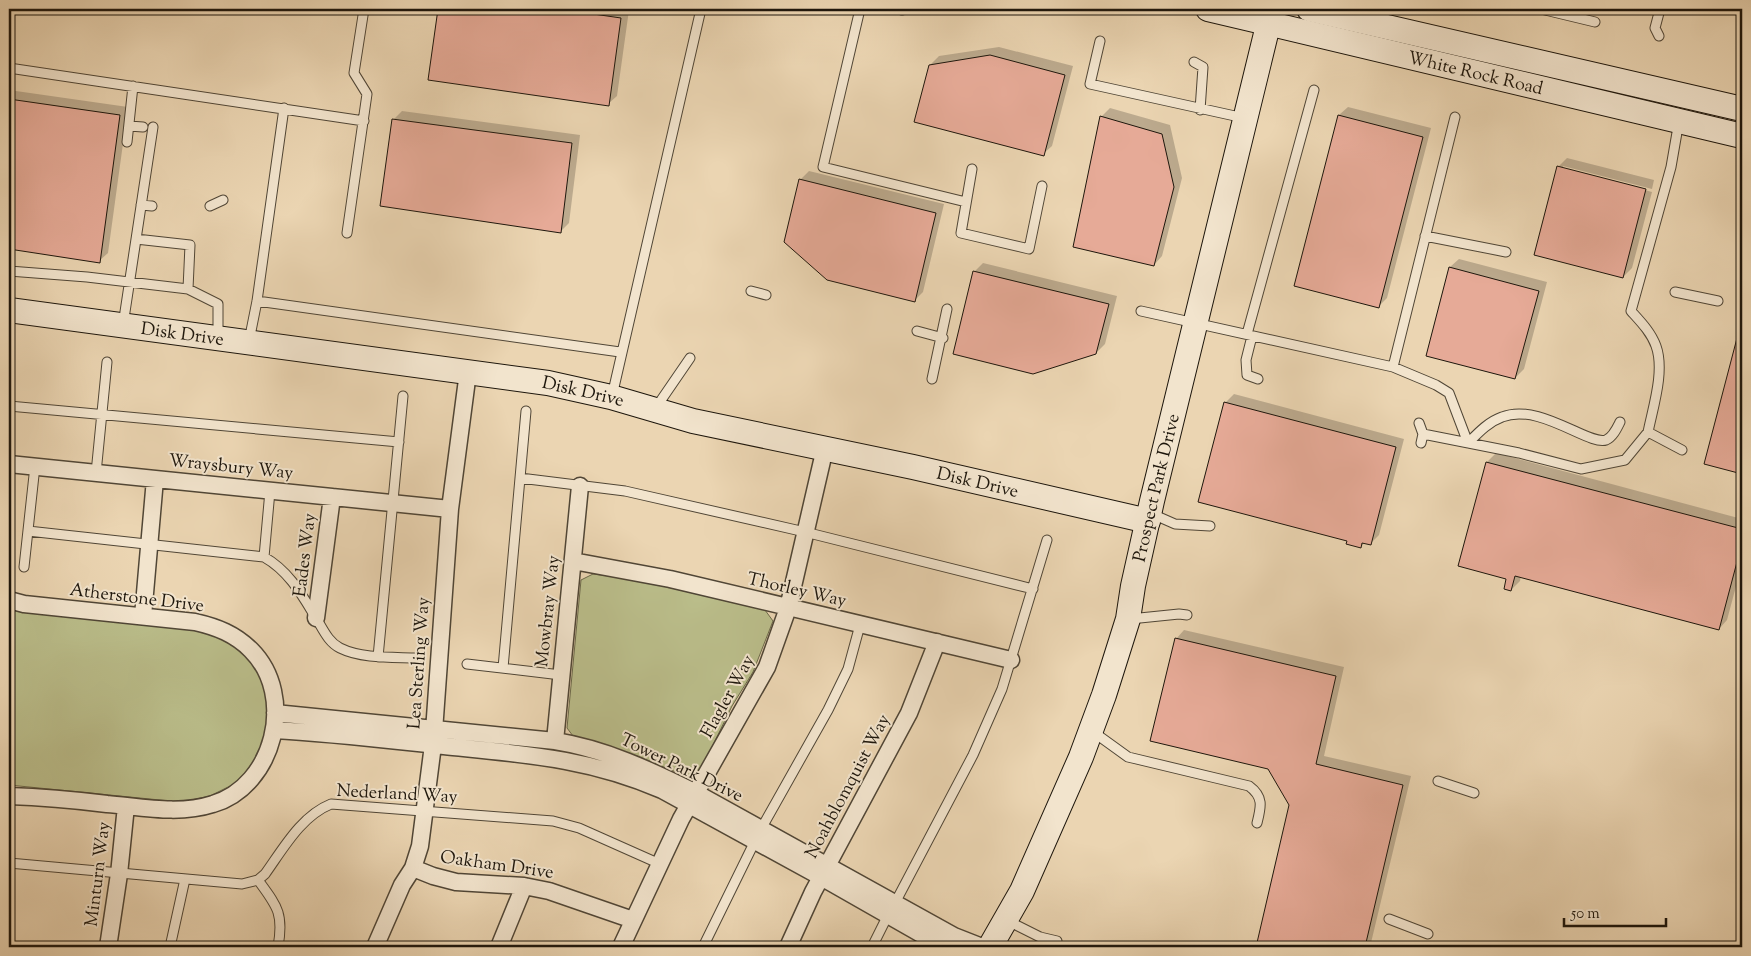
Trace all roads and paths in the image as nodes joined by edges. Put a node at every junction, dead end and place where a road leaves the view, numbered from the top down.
1 (364, 9) edge
2 (701, 9) edge
3 (860, 9) edge
4 (1208, 9) edge
5 (1309, 9) edge
6 (1541, 9) edge
7 (1660, 9) edge
8 (1269, 16) edge
9 (1595, 22) dead end
10 (1658, 36) dead end
11 (1100, 41) dead end
12 (1194, 62) dead end
13 (9, 68) edge
14 (134, 86) junction
15 (1314, 90) dead end
16 (284, 108) junction
17 (1742, 109) edge
18 (1200, 110) junction
19 (1245, 118) junction
20 (1455, 118) dead end
21 (1679, 120) junction
22 (364, 121) junction
23 (129, 126) junction
24 (1742, 136) edge
25 (127, 142) dead end
26 (972, 170) dead end
27 (1042, 186) dead end
28 (223, 200) dead end
29 (966, 202) junction
30 (141, 205) junction
31 (152, 206) dead end
32 (210, 206) dead end
33 (347, 233) dead end
34 (1425, 236) junction
35 (136, 239) junction
36 (1506, 252) dead end
37 (9, 271) edge
38 (130, 281) junction
39 (188, 289) junction
40 (751, 291) dead end
41 (1675, 292) dead end
42 (766, 295) dead end
43 (257, 301) junction
44 (1718, 301) dead end
45 (947, 309) dead end
46 (9, 310) edge
47 (1141, 312) dead end
48 (1197, 323) junction
49 (123, 327) junction
50 (917, 331) dead end
51 (1250, 335) junction
52 (218, 338) junction
53 (943, 338) junction
54 (249, 342) junction
55 (620, 352) junction
56 (690, 358) dead end
57 (107, 362) dead end
58 (1393, 367) junction
59 (468, 372) junction
60 (932, 379) dead end
61 (1258, 379) dead end
62 (403, 396) dead end
63 (611, 397) junction
64 (9, 406) edge
65 (655, 409) junction
66 (526, 411) dead end
67 (103, 415) junction
68 (1620, 422) dead end
69 (1419, 423) dead end
70 (1648, 432) junction
71 (399, 442) junction
72 (1468, 443) junction
73 (825, 448) junction
74 (1682, 450) dead end
75 (9, 464) edge
76 (35, 466) junction
77 (96, 473) junction
78 (520, 478) junction
79 (155, 479) junction
80 (580, 486) junction
81 (270, 490) junction
82 (332, 497) junction
83 (394, 503) junction
84 (450, 509) junction
85 (1149, 517) junction
86 (1210, 526) dead end
87 (28, 531) junction
88 (805, 532) junction
89 (1047, 540) dead end
90 (149, 545) junction
91 (264, 557) junction
92 (573, 561) junction
93 (24, 567) dead end
94 (1032, 589) junction
95 (9, 600) edge
96 (788, 608) junction
97 (143, 616) junction
98 (1187, 616) dead end
99 (316, 618) junction
100 (1128, 619) junction
101 (860, 624) junction
102 (937, 642) junction
103 (378, 657) junction
104 (417, 658) dead end
105 (1011, 660) junction
106 (467, 664) dead end
107 (503, 668) junction
108 (561, 675) junction
109 (275, 713) junction
110 (274, 730) junction
111 (1091, 731) junction
112 (433, 738) junction
113 (554, 741) junction
114 (1438, 781) dead end
115 (1474, 793) dead end
116 (9, 796) edge
117 (692, 799) junction
118 (126, 806) junction
119 (425, 810) junction
120 (1257, 824) dead end
121 (758, 835) junction
122 (9, 862) edge
123 (660, 864) junction
124 (413, 868) junction
125 (824, 872) junction
126 (119, 874) junction
127 (185, 879) junction
128 (258, 880) junction
129 (524, 886) junction
130 (891, 909) junction
131 (633, 920) junction
132 (1005, 920) junction
133 (1389, 920) dead end
134 (1428, 934) dead end
135 (1057, 941) dead end
136 (108, 947) edge
137 (170, 947) edge
138 (278, 947) edge
139 (375, 947) edge
140 (499, 947) edge
141 (621, 947) edge
142 (703, 947) edge
143 (788, 947) edge
144 (872, 947) edge
145 (944, 947) edge
146 (982, 947) edge
147 (990, 947) edge

1 - 22 lane
2 - 55 lane
3 - 29 lane
4 - 8 street, White Rock Road
5 - 17 street, White Rock Road
6 - 9 lane
7 - 10 lane
8 - 19 street, Prospect Park Drive
8 - 21 street, White Rock Road
11 - 18 lane
12 - 18 lane
13 - 14 lane
14 - 16 lane
14 - 23 lane
15 - 51 lane
16 - 22 lane
16 - 43 lane
18 - 19 lane
19 - 48 street, Prospect Park Drive
20 - 34 lane
21 - 24 street, White Rock Road
21 - 70 lane
22 - 33 lane
23 - 25 lane
23 - 30 lane
26 - 29 lane
27 - 29 lane
28 - 32 lane
30 - 31 lane
30 - 35 lane
34 - 36 lane
34 - 58 lane
35 - 38 lane
35 - 39 lane
37 - 38 lane
38 - 39 lane
38 - 49 lane
39 - 52 lane
40 - 42 lane
41 - 44 lane
43 - 54 lane
43 - 55 lane
45 - 53 lane
46 - 49 street, Disk Drive
47 - 48 lane
48 - 51 lane
48 - 85 street, Prospect Park Drive
49 - 52 street, Disk Drive
50 - 53 lane
51 - 58 lane
51 - 61 lane
52 - 54 street, Disk Drive
53 - 60 lane
54 - 59 street, Disk Drive
55 - 63 lane
56 - 65 lane
57 - 67 lane
58 - 72 lane
59 - 63 street, Disk Drive
59 - 84 street, Lea Sterling Way
62 - 71 lane
63 - 65 street, Disk Drive
64 - 67 lane
65 - 73 street, Disk Drive
66 - 78 lane
67 - 71 lane
67 - 77 lane
68 - 72 lane
69 - 72 lane
70 - 72 lane
70 - 74 lane
71 - 83 lane
73 - 85 street, Disk Drive
73 - 88 street, Flagler Way
75 - 76 street, Wraysbury Way
76 - 77 street, Wraysbury Way
76 - 87 lane
77 - 79 street, Wraysbury Way
78 - 80 lane
78 - 107 lane
79 - 81 street, Wraysbury Way
79 - 90 street
80 - 88 lane
80 - 92 street, Mowbray Way
81 - 82 street, Wraysbury Way
81 - 91 lane
82 - 83 street, Wraysbury Way
82 - 99 street, Eades Way
83 - 84 street, Wraysbury Way
83 - 103 lane
84 - 112 street, Lea Sterling Way
85 - 86 lane
85 - 100 street, Prospect Park Drive
87 - 90 lane
87 - 93 lane
88 - 94 lane
88 - 96 street, Flagler Way
89 - 94 lane
90 - 91 lane
90 - 97 street
91 - 99 lane
92 - 96 street, Thorley Way
92 - 108 street, Mowbray Way
94 - 105 lane
95 - 97 street, Atherstone Drive
96 - 101 street, Thorley Way
96 - 117 street, Flagler Way
97 - 109 street, Atherstone Drive
98 - 100 lane
99 - 103 lane
100 - 111 street, Prospect Park Drive
101 - 102 street, Thorley Way
101 - 121 lane
102 - 105 street, Thorley Way
102 - 125 street, Noahblomquist Way
103 - 104 lane
105 - 130 lane
106 - 107 lane
107 - 108 lane
108 - 113 street, Mowbray Way
109 - 110 street, Atherstone Drive
109 - 112 street, Tower Park Drive
110 - 112 street, Tower Park Drive
110 - 118 street, Atherstone Drive
111 - 120 lane
111 - 132 street, Prospect Park Drive
112 - 113 street, Tower Park Drive
112 - 117 street, Tower Park Drive
112 - 119 street, Lea Sterling Way
113 - 117 street, Tower Park Drive
114 - 115 lane
116 - 118 street, Atherstone Drive
117 - 121 street, Tower Park Drive
117 - 123 street, Flagler Way
118 - 126 street, Minturn Way
119 - 123 lane, Nederland Way
119 - 124 street, Lea Sterling Way
119 - 128 lane, Nederland Way
121 - 125 street, Tower Park Drive
121 - 142 lane
122 - 126 lane
123 - 131 street, Flagler Way
124 - 129 street, Oakham Drive
124 - 139 street, Lea Sterling Way
125 - 130 street, Tower Park Drive
125 - 143 street, Noahblomquist Way
126 - 127 lane
126 - 136 street, Minturn Way
127 - 128 lane
127 - 137 lane
128 - 138 lane
129 - 131 street, Oakham Drive
129 - 140 street
130 - 144 lane
130 - 145 street, Tower Park Drive
130 - 146 street, Tower Park Drive
131 - 141 street, Flagler Way
132 - 135 lane
132 - 147 street, Prospect Park Drive
133 - 134 lane

